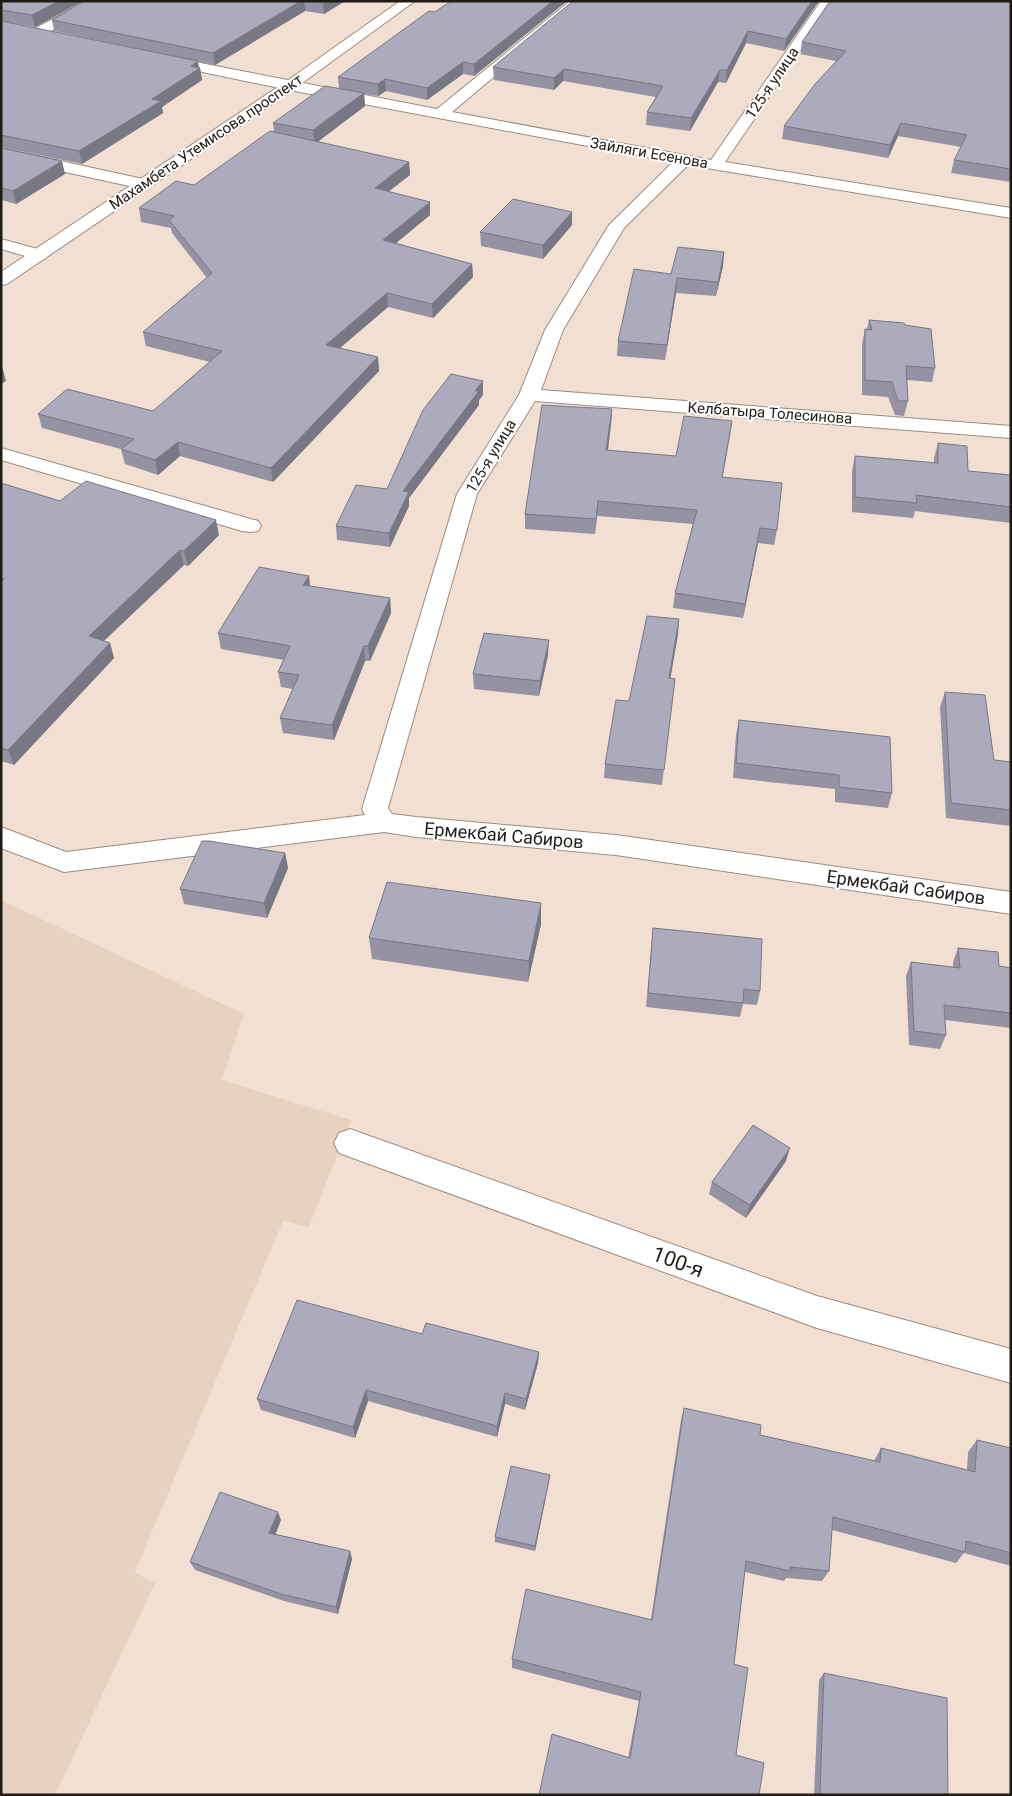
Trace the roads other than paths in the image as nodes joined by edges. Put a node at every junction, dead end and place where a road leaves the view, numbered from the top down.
1 (97, 1) edge
2 (409, 1) edge
3 (578, 1) edge
4 (828, 1) edge
5 (56, 37) edge
6 (153, 58) edge
7 (290, 86) junction
8 (440, 114) junction
9 (1, 153) edge
10 (685, 160) junction
11 (716, 165) junction
12 (143, 184) junction
13 (1011, 212) edge
14 (1, 244) edge
15 (39, 255) junction
16 (1, 280) edge
17 (529, 394) junction
18 (1011, 432) edge
19 (1, 454) edge
20 (250, 526) dead end
21 (384, 822) junction
22 (1, 837) edge
23 (1011, 903) edge
24 (350, 1144) dead end
25 (1011, 1366) edge

1 - 5 street
2 - 7 street, Махамбета Утемисова проспект
3 - 8 street
4 - 11 street, 125-я улица
6 - 7 street, Зайляги Есенова
7 - 8 street, Зайляги Есенова
7 - 12 street, Махамбета Утемисова проспект
8 - 10 street, Зайляги Есенова
9 - 12 street
10 - 11 street, Зайляги Есенова
10 - 17 street, 125-я улица
11 - 13 street, Зайляги Есенова
12 - 15 street, Махамбета Утемисова проспект
14 - 15 street
15 - 16 street, Махамбета Утемисова проспект
17 - 18 street, Келбатыра Толесинова
17 - 21 street, 125-я улица
19 - 20 street
21 - 22 street, Ермекбай Сабиров
21 - 23 street, Ермекбай Сабиров
24 - 25 street, 100-я

